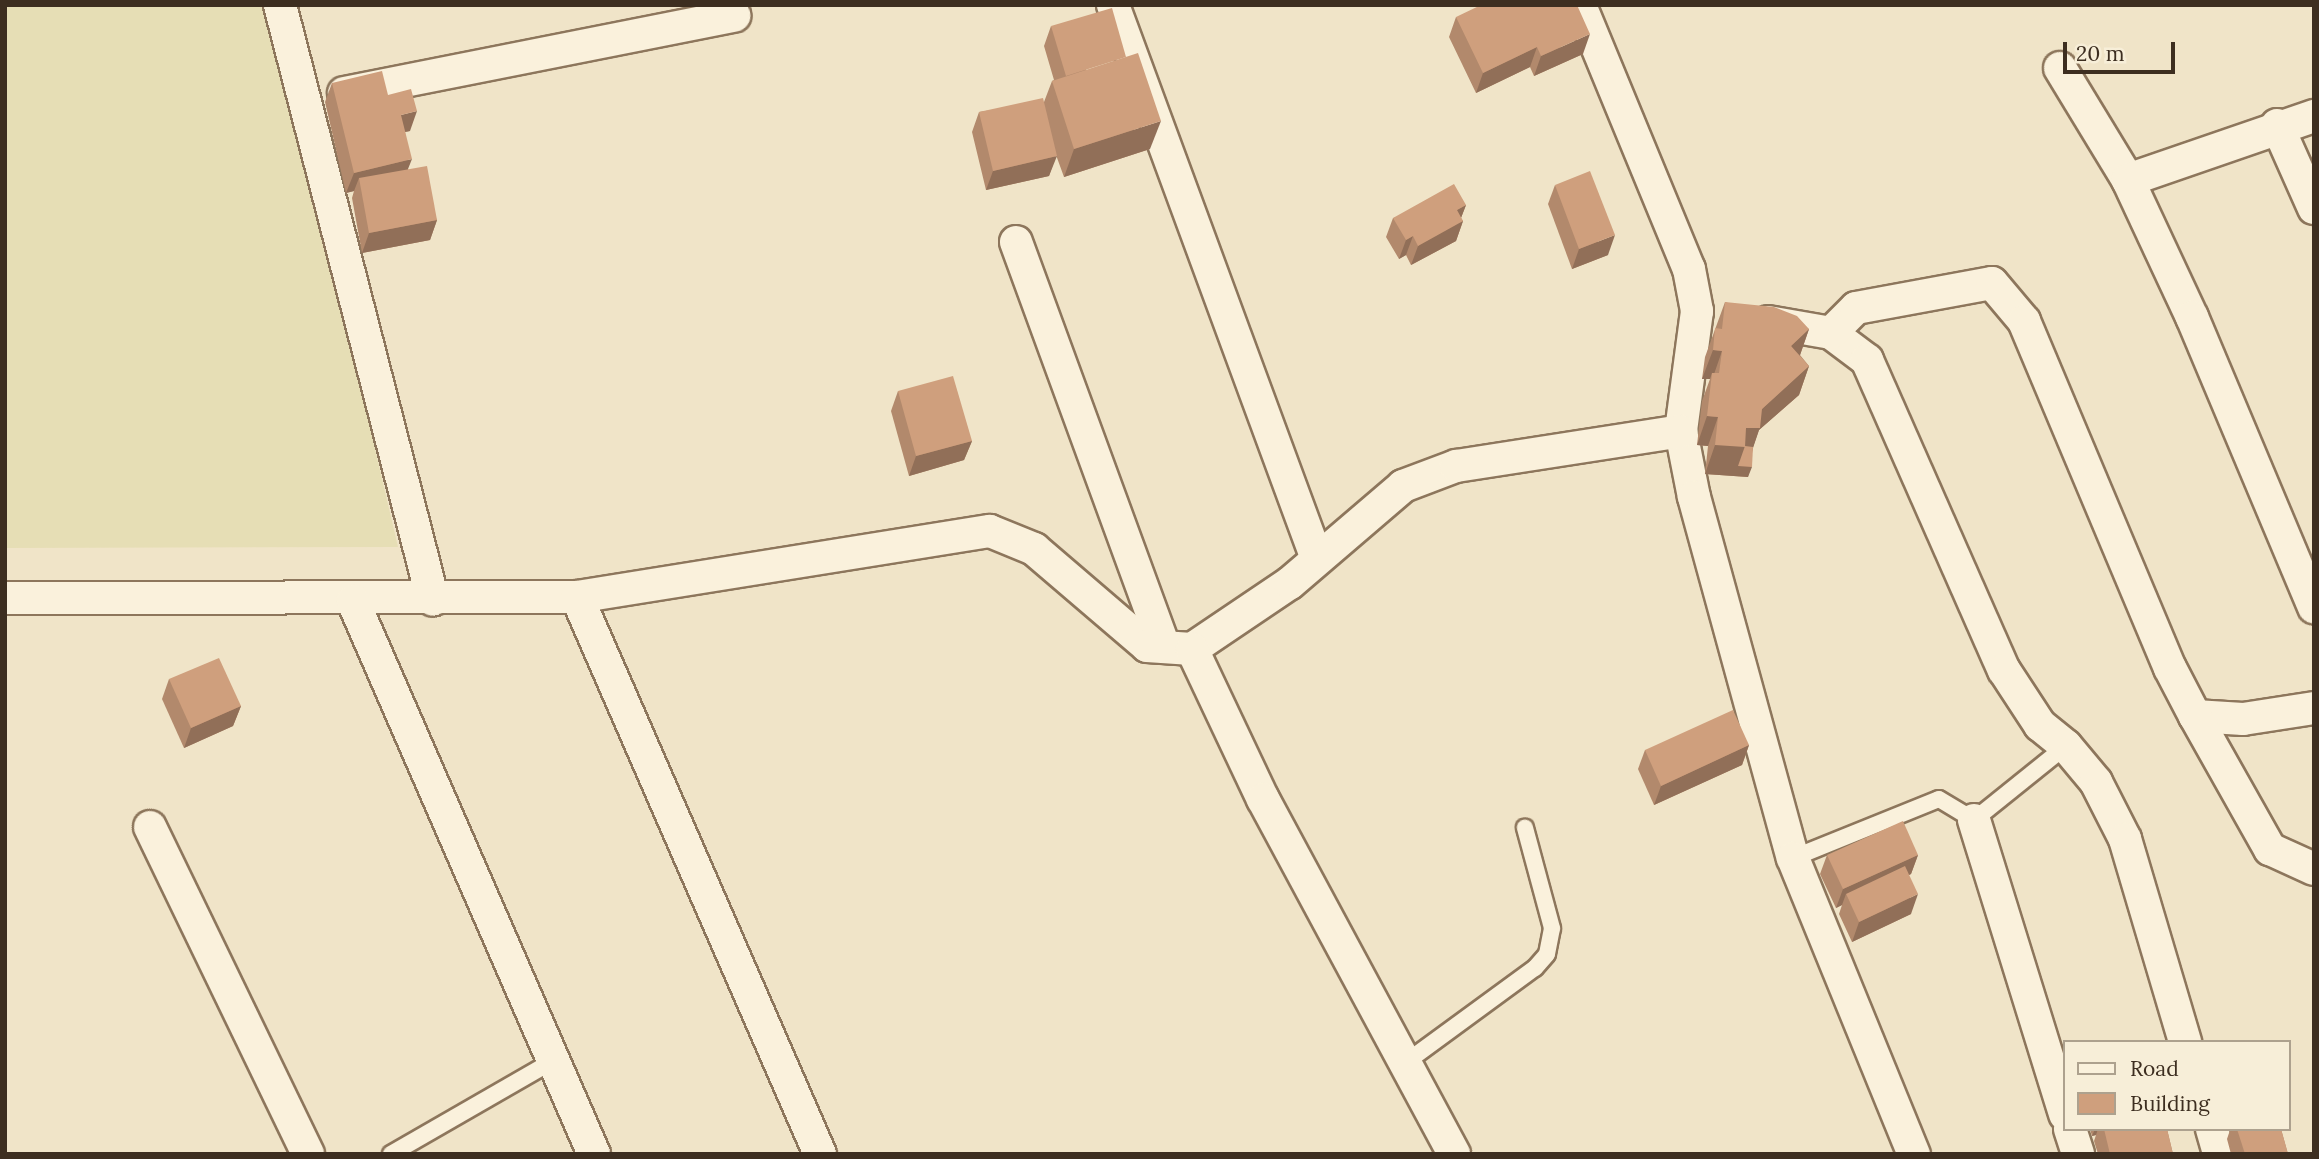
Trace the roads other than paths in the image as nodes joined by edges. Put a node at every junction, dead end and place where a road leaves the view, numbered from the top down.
1 (280, 5) edge
2 (1112, 5) edge
3 (1580, 5) edge
4 (734, 16) dead end
5 (2060, 68) dead end
6 (305, 101) junction
7 (2314, 116) edge
8 (2277, 125) junction
9 (2128, 180) junction
10 (2314, 208) edge
11 (1016, 242) dead end
12 (1719, 315) junction
13 (1830, 333) junction
14 (1681, 431) junction
15 (1317, 559) junction
16 (578, 597) junction
17 (5, 598) edge
18 (433, 600) junction
19 (353, 601) junction
20 (2314, 607) edge
21 (1178, 648) junction
22 (2314, 708) edge
23 (2195, 716) junction
24 (2066, 746) junction
25 (1974, 820) junction
26 (150, 827) dead end
27 (1525, 828) dead end
28 (1793, 858) junction
29 (2314, 869) edge
30 (2184, 1040) edge
31 (553, 1061) junction
32 (1405, 1063) junction
33 (2064, 1111) edge
34 (2071, 1131) edge
35 (2213, 1131) edge
36 (307, 1154) edge
37 (391, 1154) edge
38 (594, 1154) edge
39 (820, 1154) edge
40 (1454, 1154) edge
41 (1914, 1154) edge
42 (2078, 1154) edge
43 (2219, 1154) edge

1 - 6 street
2 - 15 street
3 - 12 street
4 - 6 street
5 - 9 street
6 - 18 street
7 - 8 street
8 - 9 street
8 - 10 street
9 - 20 street
11 - 21 street
12 - 13 street
12 - 14 street
13 - 23 street
13 - 24 street
14 - 15 street
14 - 28 street
15 - 21 street
16 - 18 street
16 - 21 street
16 - 39 street
17 - 19 street
18 - 19 street
19 - 31 street
21 - 32 street
22 - 23 street
23 - 29 street
24 - 25 lane
24 - 30 street
25 - 28 lane
25 - 33 street
26 - 36 street
27 - 32 lane
28 - 41 street
31 - 37 lane
31 - 38 street
32 - 40 street
34 - 42 street
35 - 43 street

